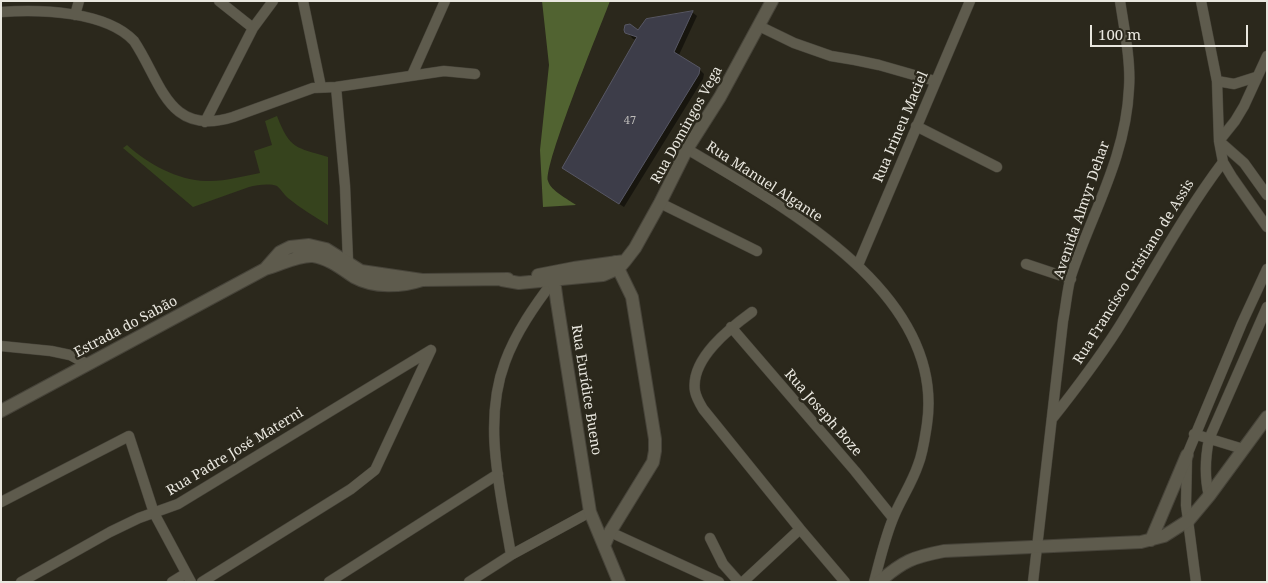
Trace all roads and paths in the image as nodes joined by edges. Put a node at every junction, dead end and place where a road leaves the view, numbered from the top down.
1 (79, 1) edge
2 (219, 1) edge
3 (273, 1) edge
4 (303, 1) edge
5 (445, 1) edge
6 (772, 1) edge
7 (970, 1) edge
8 (1120, 1) edge
9 (1201, 1) edge
10 (1, 12) edge
11 (75, 15) junction
12 (759, 26) junction
13 (253, 28) junction
14 (1267, 56) edge
15 (475, 74) dead end
16 (412, 75) junction
17 (1256, 77) junction
18 (1217, 81) junction
19 (935, 82) junction
20 (321, 87) junction
21 (336, 87) junction
22 (205, 122) junction
23 (916, 126) junction
24 (1219, 141) junction
25 (687, 149) junction
26 (1223, 162) junction
27 (997, 166) dead end
28 (1267, 196) edge
29 (660, 204) junction
30 (1267, 226) edge
31 (756, 251) dead end
32 (348, 261) junction
33 (620, 264) junction
34 (1026, 264) dead end
35 (858, 265) junction
36 (574, 268) junction
37 (265, 269) junction
38 (1267, 269) edge
39 (352, 275) junction
40 (1071, 278) junction
41 (422, 280) junction
42 (502, 280) junction
43 (554, 280) junction
44 (1267, 307) edge
45 (752, 312) dead end
46 (731, 327) junction
47 (1, 346) edge
48 (87, 364) junction
49 (1, 411) edge
50 (1267, 417) edge
51 (1051, 421) junction
52 (1194, 434) junction
53 (1209, 439) junction
54 (1243, 450) junction
55 (1187, 455) junction
56 (498, 474) junction
57 (1209, 496) junction
58 (1, 502) edge
59 (589, 508) junction
60 (154, 513) junction
61 (893, 518) junction
62 (1189, 520) junction
63 (800, 529) junction
64 (610, 532) junction
65 (710, 538) dead end
66 (1151, 540) junction
67 (604, 546) junction
68 (1037, 547) junction
69 (511, 555) junction
70 (188, 578) edge
71 (615, 580) edge
72 (21, 582) edge
73 (172, 582) edge
74 (202, 582) edge
75 (329, 582) edge
76 (469, 582) edge
77 (719, 582) edge
78 (738, 582) edge
79 (743, 582) edge
80 (845, 582) edge
81 (874, 582) edge
82 (879, 582) edge
83 (1033, 582) edge
84 (1196, 582) edge

1 - 11 street
2 - 13 street
3 - 13 street
4 - 20 street
5 - 16 street
6 - 12 street, Rua Domingos Vega
7 - 19 street, Rua Irineu Maciel
8 - 40 street, Avenida Almyr Dehar
9 - 18 street
10 - 11 street
11 - 22 street
12 - 19 street
12 - 25 street, Rua Domingos Vega
13 - 22 street
14 - 17 street
15 - 16 street
16 - 21 street
17 - 18 street
17 - 24 street
18 - 24 street
19 - 23 street, Rua Irineu Maciel
20 - 21 street
20 - 22 street
21 - 32 street
23 - 27 street
23 - 35 street, Rua Irineu Maciel
24 - 26 street
24 - 28 street
25 - 29 street, Rua Domingos Vega
25 - 35 street, Rua Manuel Algante
26 - 30 street
26 - 51 street, Rua Francisco Cristiano de Assis
29 - 31 street
29 - 33 street, Rua Domingos Vega
32 - 37 street, Estrada do Sabão
32 - 39 street
32 - 41 street, Estrada do Sabão
33 - 36 street, Estrada do Sabão
33 - 43 street, Estrada do Sabão
33 - 64 street
34 - 40 street
35 - 61 street, Rua Manuel Algante
36 - 42 street, Estrada do Sabão
36 - 43 street
37 - 39 street, Estrada do Sabão
37 - 48 street, Estrada do Sabão
38 - 52 street
39 - 41 street, Estrada do Sabão
40 - 51 street, Avenida Almyr Dehar
41 - 42 street, Estrada do Sabão
42 - 43 street, Estrada do Sabão
43 - 56 street
43 - 59 street, Rua Eurídice Bueno
44 - 53 street
45 - 46 street
46 - 61 street, Rua Joseph Boze
46 - 63 street
47 - 48 street
48 - 49 street, Estrada do Sabão
50 - 54 street
51 - 68 street, Avenida Almyr Dehar
52 - 53 street
52 - 55 street
53 - 54 street
53 - 57 street
54 - 57 street
55 - 62 street
55 - 66 street
56 - 69 street
56 - 75 street
57 - 62 street
58 - 60 street
59 - 64 street, Rua Eurídice Bueno
59 - 67 street, Rua Eurídice Bueno
59 - 69 street
60 - 70 street
60 - 72 street, Rua Padre José Materni
60 - 74 street, Rua Padre José Materni
61 - 81 street, Rua Manuel Algante
62 - 66 street
62 - 84 street
63 - 79 street
63 - 80 street
64 - 67 street
64 - 77 street
65 - 78 street
66 - 68 street
67 - 71 street, Rua Eurídice Bueno
68 - 82 street
68 - 83 street, Avenida Almyr Dehar
69 - 76 street
70 - 73 street

